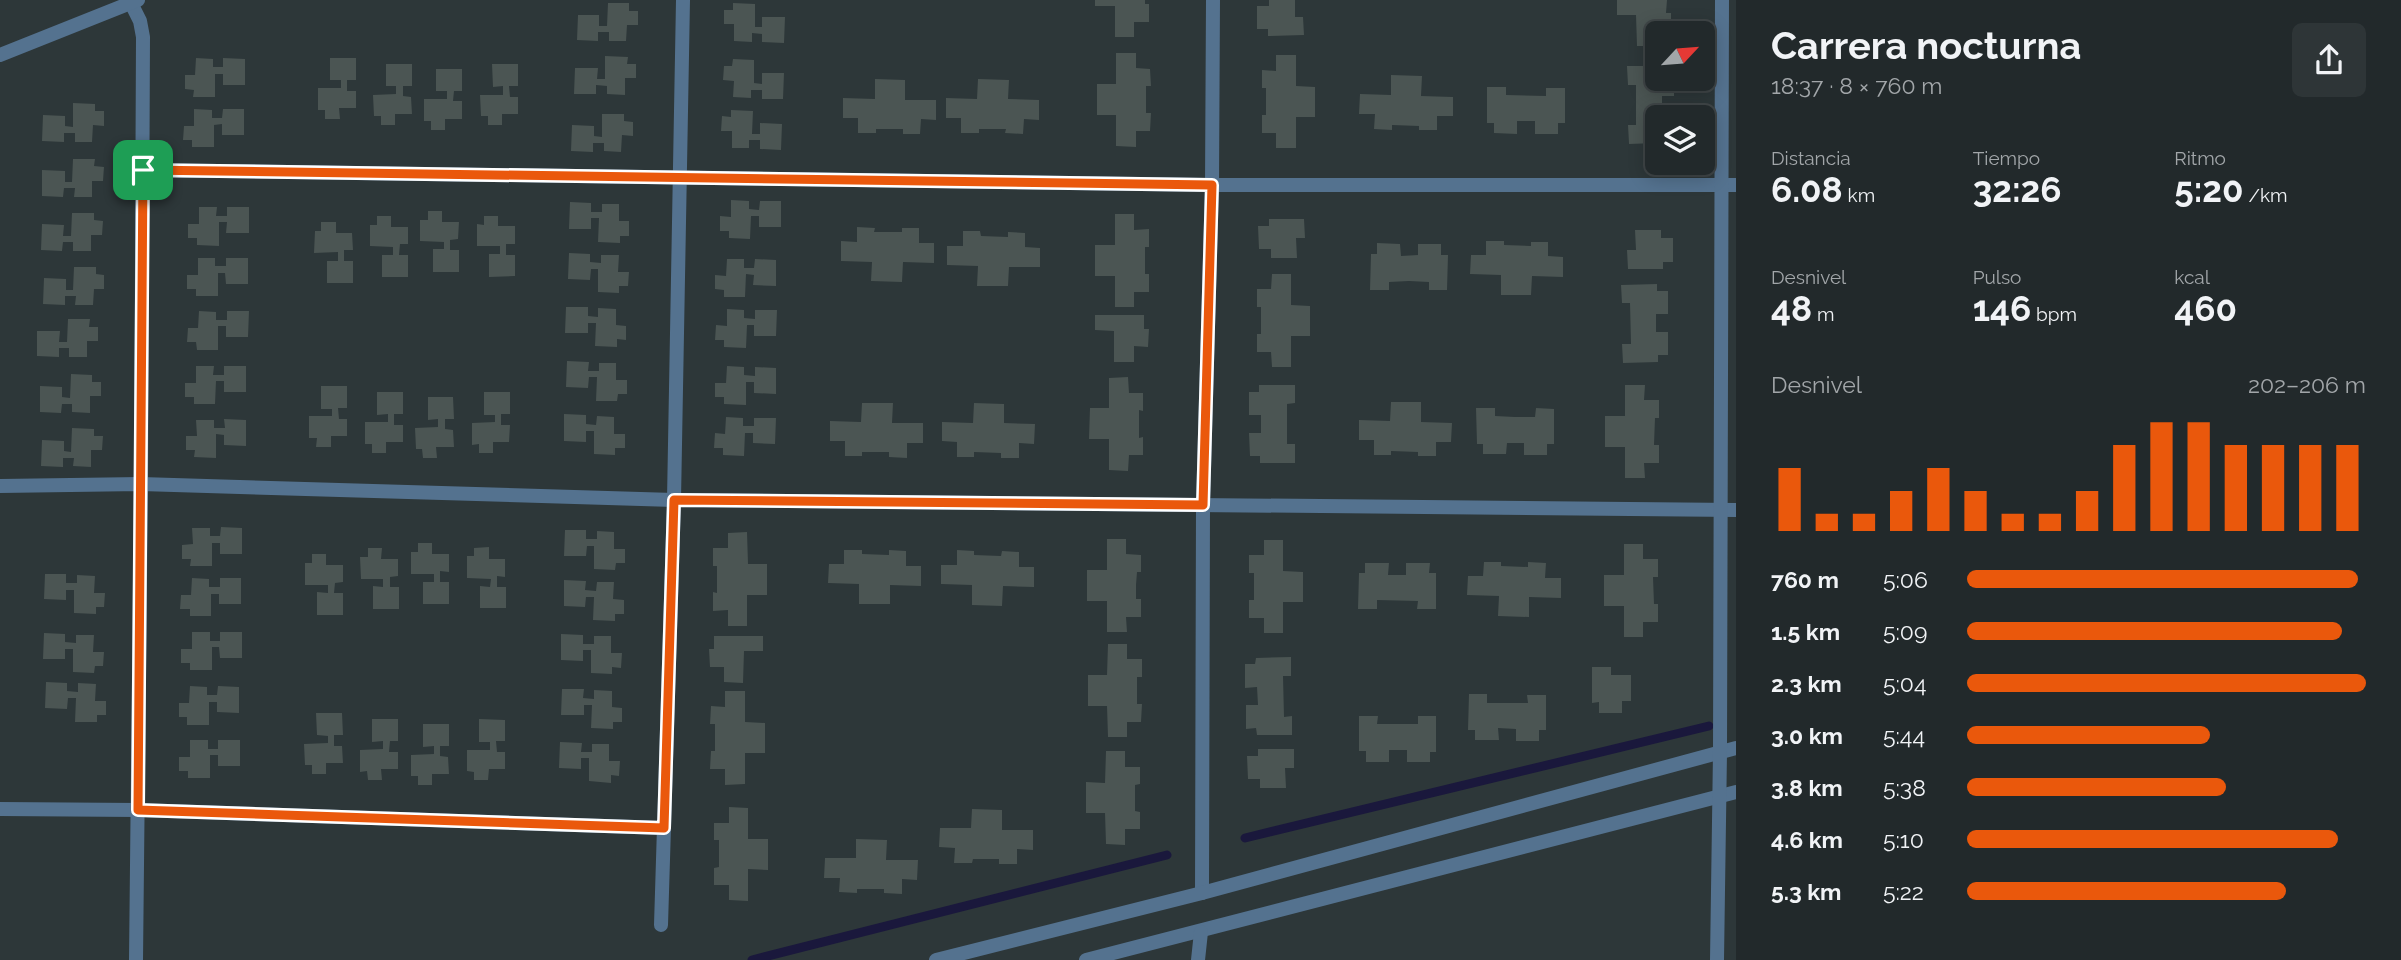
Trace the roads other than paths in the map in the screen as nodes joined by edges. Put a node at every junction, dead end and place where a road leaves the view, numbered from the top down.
1 (683, 0) edge
2 (1213, 0) edge
3 (1722, 0) edge
4 (134, 2) edge
5 (0, 55) edge
6 (143, 170) junction
7 (681, 176) junction
8 (1212, 185) junction
9 (1729, 185) edge
10 (141, 484) junction
11 (0, 486) edge
12 (674, 500) junction
13 (1203, 505) junction
14 (1721, 510) junction
15 (1736, 510) edge
16 (1736, 748) edge
17 (1720, 752) junction
18 (1736, 792) edge
19 (1720, 797) junction
20 (0, 809) edge
21 (138, 810) junction
22 (664, 828) junction
23 (1202, 892) junction
24 (661, 925) dead end
25 (1201, 932) junction
26 (135, 960) edge
27 (936, 960) edge
28 (1086, 960) edge
29 (1198, 960) edge
30 (1717, 960) edge

1 - 7 street
2 - 8 street
3 - 9 street
4 - 5 street
4 - 6 street
6 - 7 street
6 - 10 street
7 - 8 street
7 - 12 street
8 - 9 street
8 - 13 street
9 - 14 street
10 - 11 street
10 - 12 street
10 - 21 street
12 - 13 street
12 - 22 street
13 - 14 street
13 - 23 street
14 - 15 street
14 - 17 street
16 - 17 street
17 - 19 street
17 - 23 street
18 - 19 street
19 - 25 street
19 - 30 street
20 - 21 street
21 - 22 street
21 - 26 street
22 - 24 street
23 - 27 street
25 - 28 street
25 - 29 street

